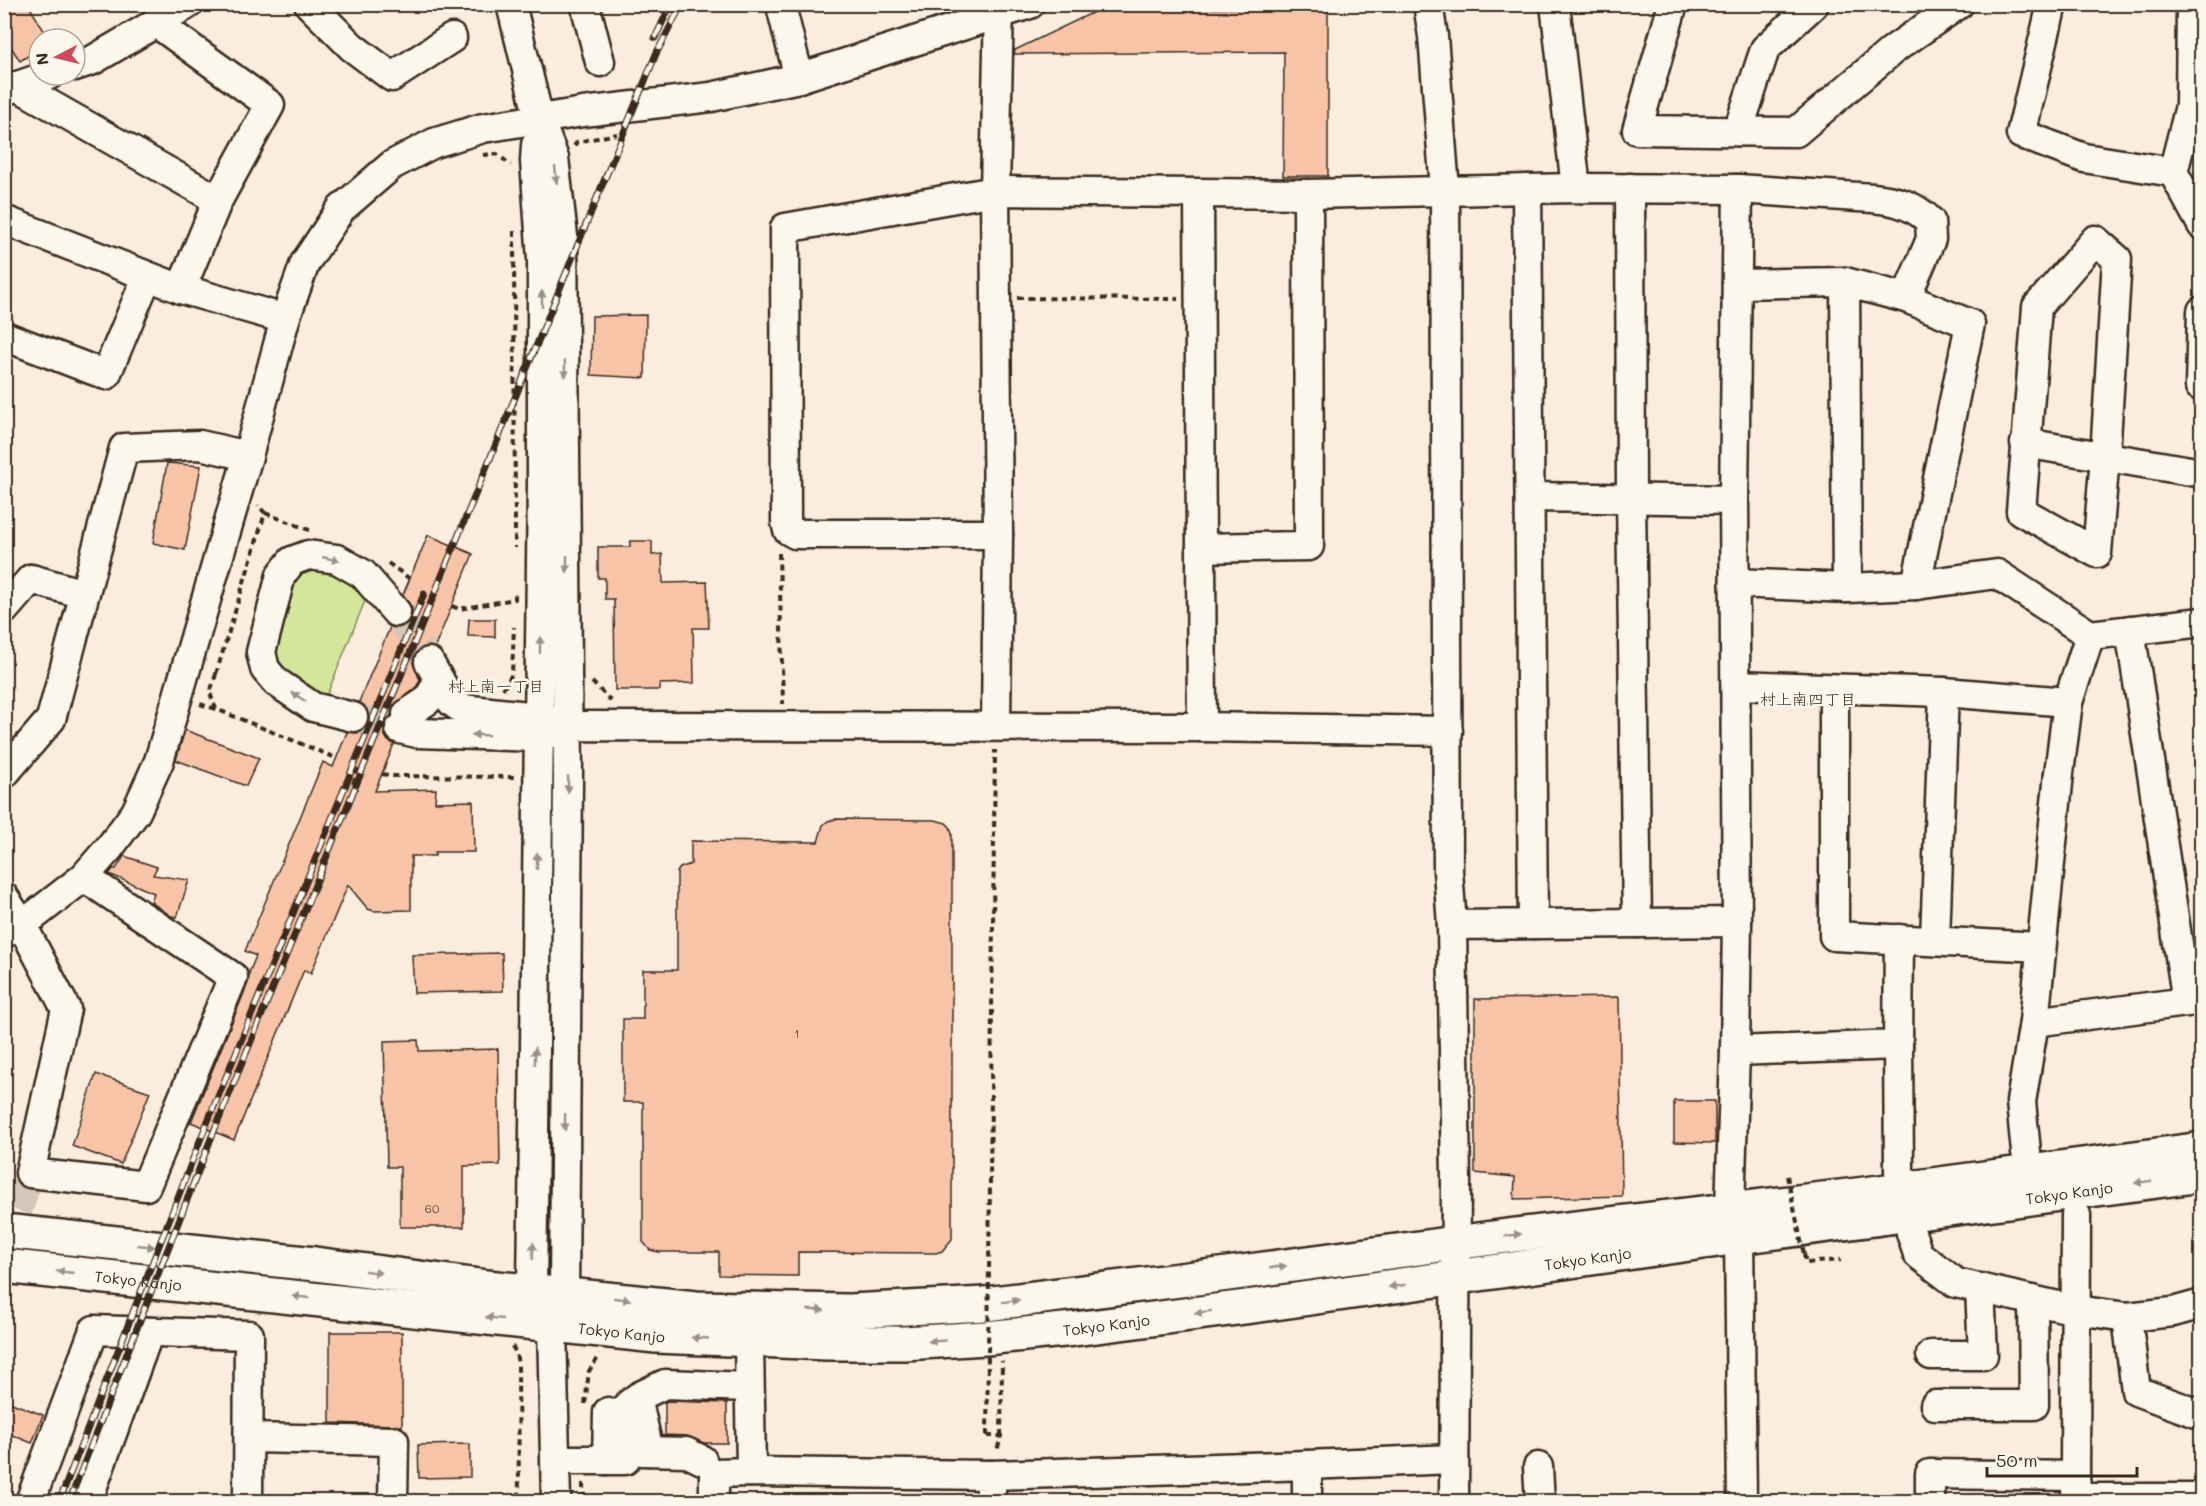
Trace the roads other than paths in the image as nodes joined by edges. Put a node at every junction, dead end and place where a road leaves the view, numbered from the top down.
1 (188, 4) edge
2 (309, 4) edge
3 (511, 4) edge
4 (585, 4) edge
5 (784, 4) edge
6 (1030, 4) edge
7 (1428, 4) edge
8 (1555, 4) edge
9 (1673, 4) edge
10 (1814, 4) edge
11 (1959, 4) edge
12 (2052, 4) edge
13 (2191, 4) edge
14 (999, 10) edge
15 (155, 22) junction
16 (452, 38) dead end
17 (87, 62) edge
18 (600, 62) dead end
19 (799, 78) junction
20 (27, 83) edge
21 (11, 89) edge
22 (2196, 108) edge
23 (539, 119) junction
24 (1738, 131) junction
25 (2173, 172) junction
26 (1576, 188) junction
27 (1630, 188) junction
28 (1527, 189) junction
29 (1738, 189) junction
30 (1445, 190) junction
31 (995, 191) junction
32 (1199, 194) junction
33 (1308, 194) junction
34 (218, 200) junction
35 (4, 220) edge
36 (2202, 225) edge
37 (147, 277) junction
38 (1845, 282) junction
39 (1737, 284) junction
40 (181, 289) junction
41 (1906, 298) junction
42 (2202, 311) edge
43 (285, 319) junction
44 (4, 336) edge
45 (2202, 387) edge
46 (2025, 443) junction
47 (248, 456) junction
48 (2105, 456) junction
49 (2202, 473) edge
50 (1530, 497) junction
51 (1631, 498) junction
52 (1734, 500) junction
53 (998, 534) junction
54 (1201, 548) junction
55 (1735, 584) junction
56 (1916, 585) junction
57 (1847, 588) junction
58 (84, 594) junction
59 (4, 610) edge
60 (396, 612) tunnel mouth
61 (2202, 622) edge
62 (2130, 630) junction
63 (2090, 635) junction
64 (1736, 685) junction
65 (1834, 689) junction
66 (1944, 692) junction
67 (2068, 702) junction
68 (353, 717) tunnel mouth
69 (568, 726) junction
70 (996, 726) junction
71 (538, 727) junction
72 (1202, 727) junction
73 (1448, 731) junction
74 (4, 774) edge
75 (84, 877) junction
76 (4, 897) edge
77 (1737, 922) junction
78 (1637, 923) junction
79 (1533, 924) junction
80 (1452, 925) junction
81 (13, 929) edge
82 (1899, 939) junction
83 (1935, 940) junction
84 (2041, 947) junction
85 (2194, 1001) edge
86 (2034, 1022) junction
87 (1898, 1045) junction
88 (1734, 1051) junction
89 (2202, 1128) edge
90 (2202, 1149) edge
91 (2026, 1152) junction
92 (1899, 1171) junction
93 (2202, 1175) edge
94 (2202, 1197) edge
95 (2076, 1215) junction
96 (1747, 1222) junction
97 (4, 1231) edge
98 (1911, 1233) junction
99 (1455, 1243) junction
100 (4, 1266) edge
101 (1455, 1279) junction
102 (1980, 1288) junction
103 (548, 1292) junction
104 (2033, 1300) junction
105 (2202, 1304) edge
106 (2076, 1310) junction
107 (2127, 1317) junction
108 (552, 1325) junction
109 (149, 1332) junction
110 (749, 1341) junction
111 (1930, 1355) dead end
112 (749, 1382) junction
113 (1935, 1405) dead end
114 (2202, 1415) edge
115 (249, 1438) junction
116 (1454, 1459) junction
117 (555, 1460) junction
118 (607, 1460) junction
119 (702, 1460) junction
120 (1307, 1465) junction
121 (751, 1466) junction
122 (1538, 1467) dead end
123 (991, 1488) edge
124 (2076, 1492) edge
125 (2202, 1498) edge
126 (30, 1502) edge
127 (87, 1502) edge
128 (248, 1502) edge
129 (393, 1502) edge
130 (556, 1502) edge
131 (714, 1502) edge
132 (1307, 1502) edge
133 (1454, 1502) edge
134 (1540, 1502) edge
135 (1742, 1502) edge
136 (1930, 1502) edge

1 - 15 street
2 - 16 street
3 - 23 street
4 - 18 street
5 - 19 street
6 - 14 street
7 - 30 street
8 - 26 street
9 - 24 street
10 - 24 street
11 - 24 street
12 - 25 street
13 - 22 street
14 - 19 street
14 - 31 street
15 - 17 street
15 - 34 street
19 - 23 street
20 - 21 street
21 - 34 street
22 - 25 street
23 - 43 street
23 -> 69 street
71 -> 23 street
25 - 36 street
26 - 27 street
26 - 28 street
27 - 29 street
27 - 51 street
28 - 30 street
28 - 50 street
29 - 39 street
29 - 41 street
30 - 33 street
30 - 73 street
31 - 32 street
31 - 53 street
31 - 53 street
32 - 33 street
32 - 54 street
33 - 54 street
34 - 40 street
35 - 37 street
37 - 40 street
37 - 44 street
38 - 39 street
38 - 41 street
38 - 57 street
39 - 52 street
40 - 43 street
41 - 56 street
42 - 45 street
43 - 47 street
46 - 48 street
46 - 48 street
46 - 48 street
47 - 58 street
47 - 75 street
48 - 49 street
50 - 51 street
50 - 79 street
51 - 52 street
51 - 78 street
52 - 55 street
53 - 70 street
54 - 72 street
55 - 57 street
55 - 64 street
56 - 57 street
56 - 63 street
58 - 59 street
58 - 74 street
68 -> 60 street
61 - 62 street
62 - 63 street
62 - 85 street
63 - 67 street
64 - 65 street
64 - 77 street
65 - 66 street
65 - 82 street
66 - 67 street
66 - 83 street
67 - 84 street
69 - 70 street
69 - 71 street
69 -> 103 street
70 - 72 street
71 -> 71 street
103 -> 71 street
72 - 73 street
73 - 80 street
75 - 81 street
75 - 81 street
76 - 81 street
77 - 78 street
77 - 88 street
78 - 79 street
79 - 80 street
80 - 99 street
82 - 83 street
82 - 87 street
83 - 84 street
84 - 86 street
85 - 86 street
86 - 91 street
87 - 88 street
87 - 92 street
88 - 96 street
89 - 91 highway
90 - 96 highway, Tokyo Kanjo
91 - 92 highway
92 - 96 highway
93 -> 96 highway, Tokyo Kanjo
94 - 95 highway
95 - 98 highway
95 - 106 street
96 - 98 highway
99 -> 96 highway, Tokyo Kanjo
96 - 101 highway, Tokyo Kanjo
96 - 135 street
97 -> 103 highway, Tokyo Kanjo
98 - 102 street
99 - 101 street
103 -> 99 highway, Tokyo Kanjo
108 -> 100 highway, Tokyo Kanjo
101 -> 110 highway, Tokyo Kanjo
101 - 116 street
102 - 104 street
102 - 111 street
103 - 108 street
104 - 106 street
104 - 113 street
105 - 107 street
106 - 107 street
106 - 124 street
107 - 114 street
110 -> 108 highway, Tokyo Kanjo
108 - 117 street
109 - 115 street
109 - 126 street
109 - 127 street
110 - 112 street
112 - 118 street
112 - 119 street
112 - 121 street
115 - 128 street
115 - 129 street
116 - 120 street
116 - 133 street
117 - 118 street
117 - 130 street
118 - 119 street
119 - 121 street
120 - 123 street
120 - 132 street
121 - 123 street
121 - 131 street
122 - 134 street
124 - 125 street
124 - 136 street

